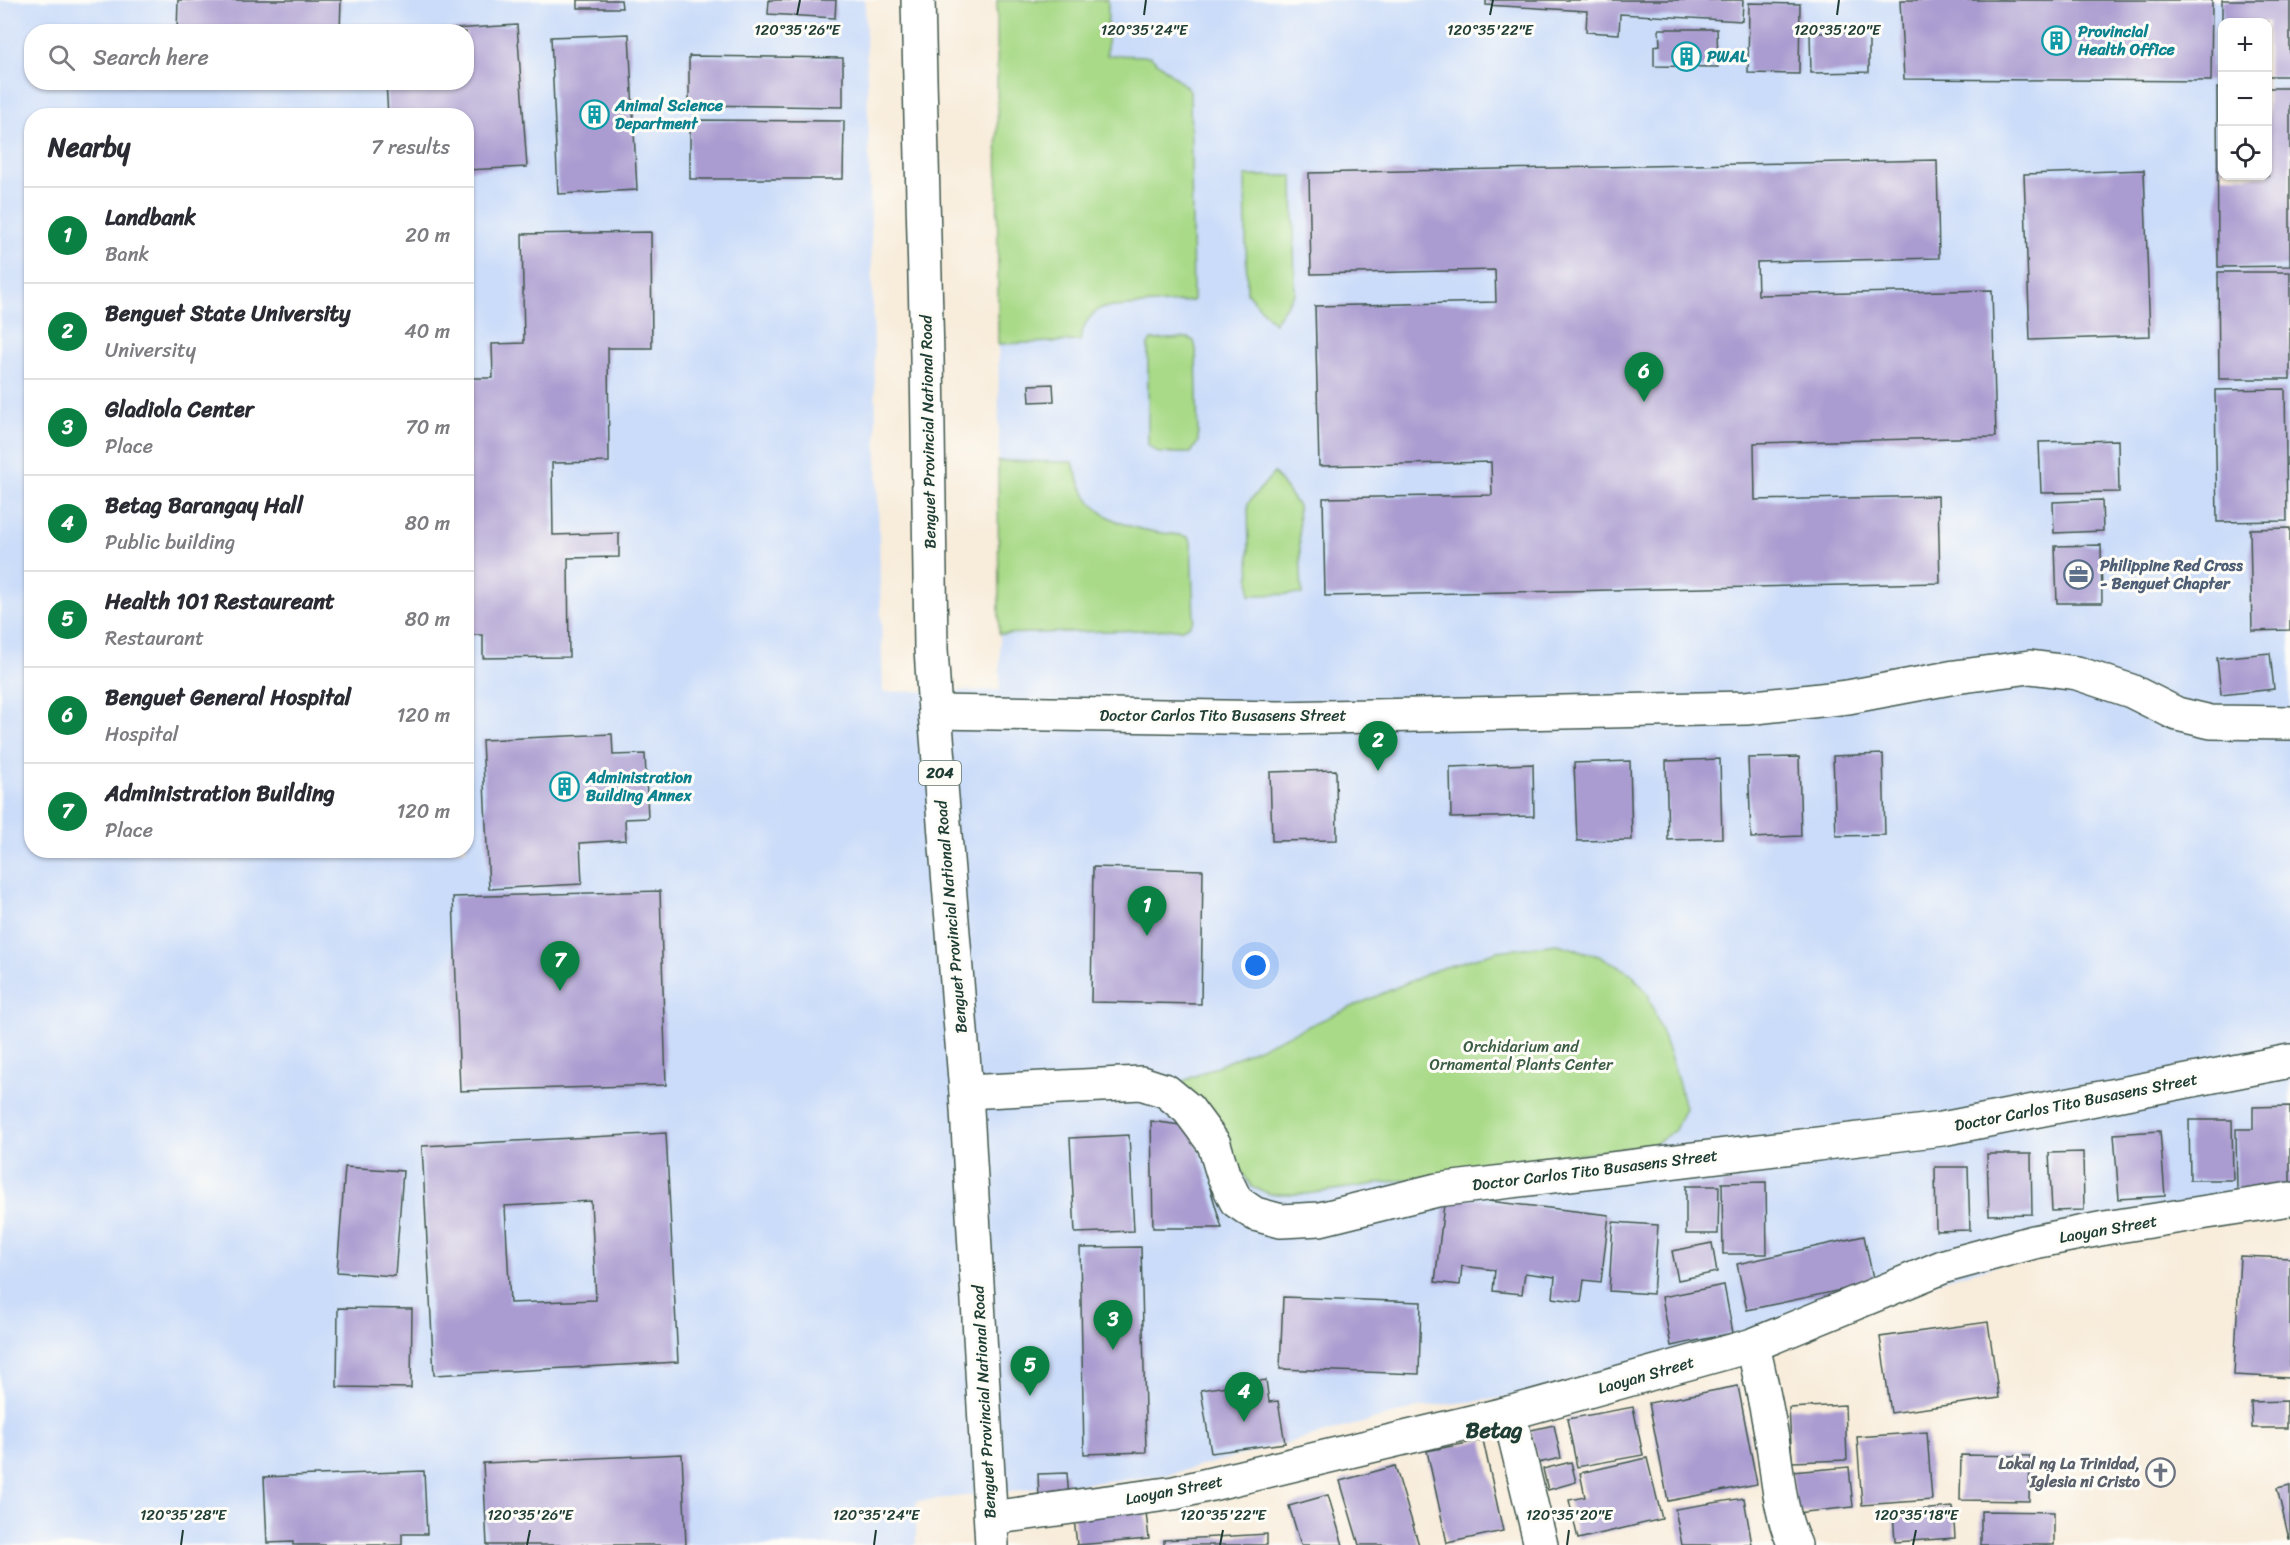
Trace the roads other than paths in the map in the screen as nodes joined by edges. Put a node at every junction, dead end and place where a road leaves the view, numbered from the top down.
1 (918, 0) edge
2 (934, 712) junction
3 (2290, 723) edge
4 (2290, 1061) edge
5 (966, 1092) junction
6 (2290, 1199) edge
7 (1753, 1345) junction
8 (1509, 1413) junction
9 (992, 1532) edge
10 (1542, 1545) edge
11 (1795, 1545) edge

1 - 2 main road, Benguet Provincial National Road / 204
2 - 3 main road, Doctor Carlos Tito Busasens Street
2 - 5 main road, Benguet Provincial National Road / 204
4 - 5 main road, Doctor Carlos Tito Busasens Street
5 - 9 main road, Benguet Provincial National Road / 204
6 - 7 main road, Laoyan Street
7 - 8 main road, Laoyan Street
7 - 11 main road
8 - 9 main road, Laoyan Street
8 - 10 main road

